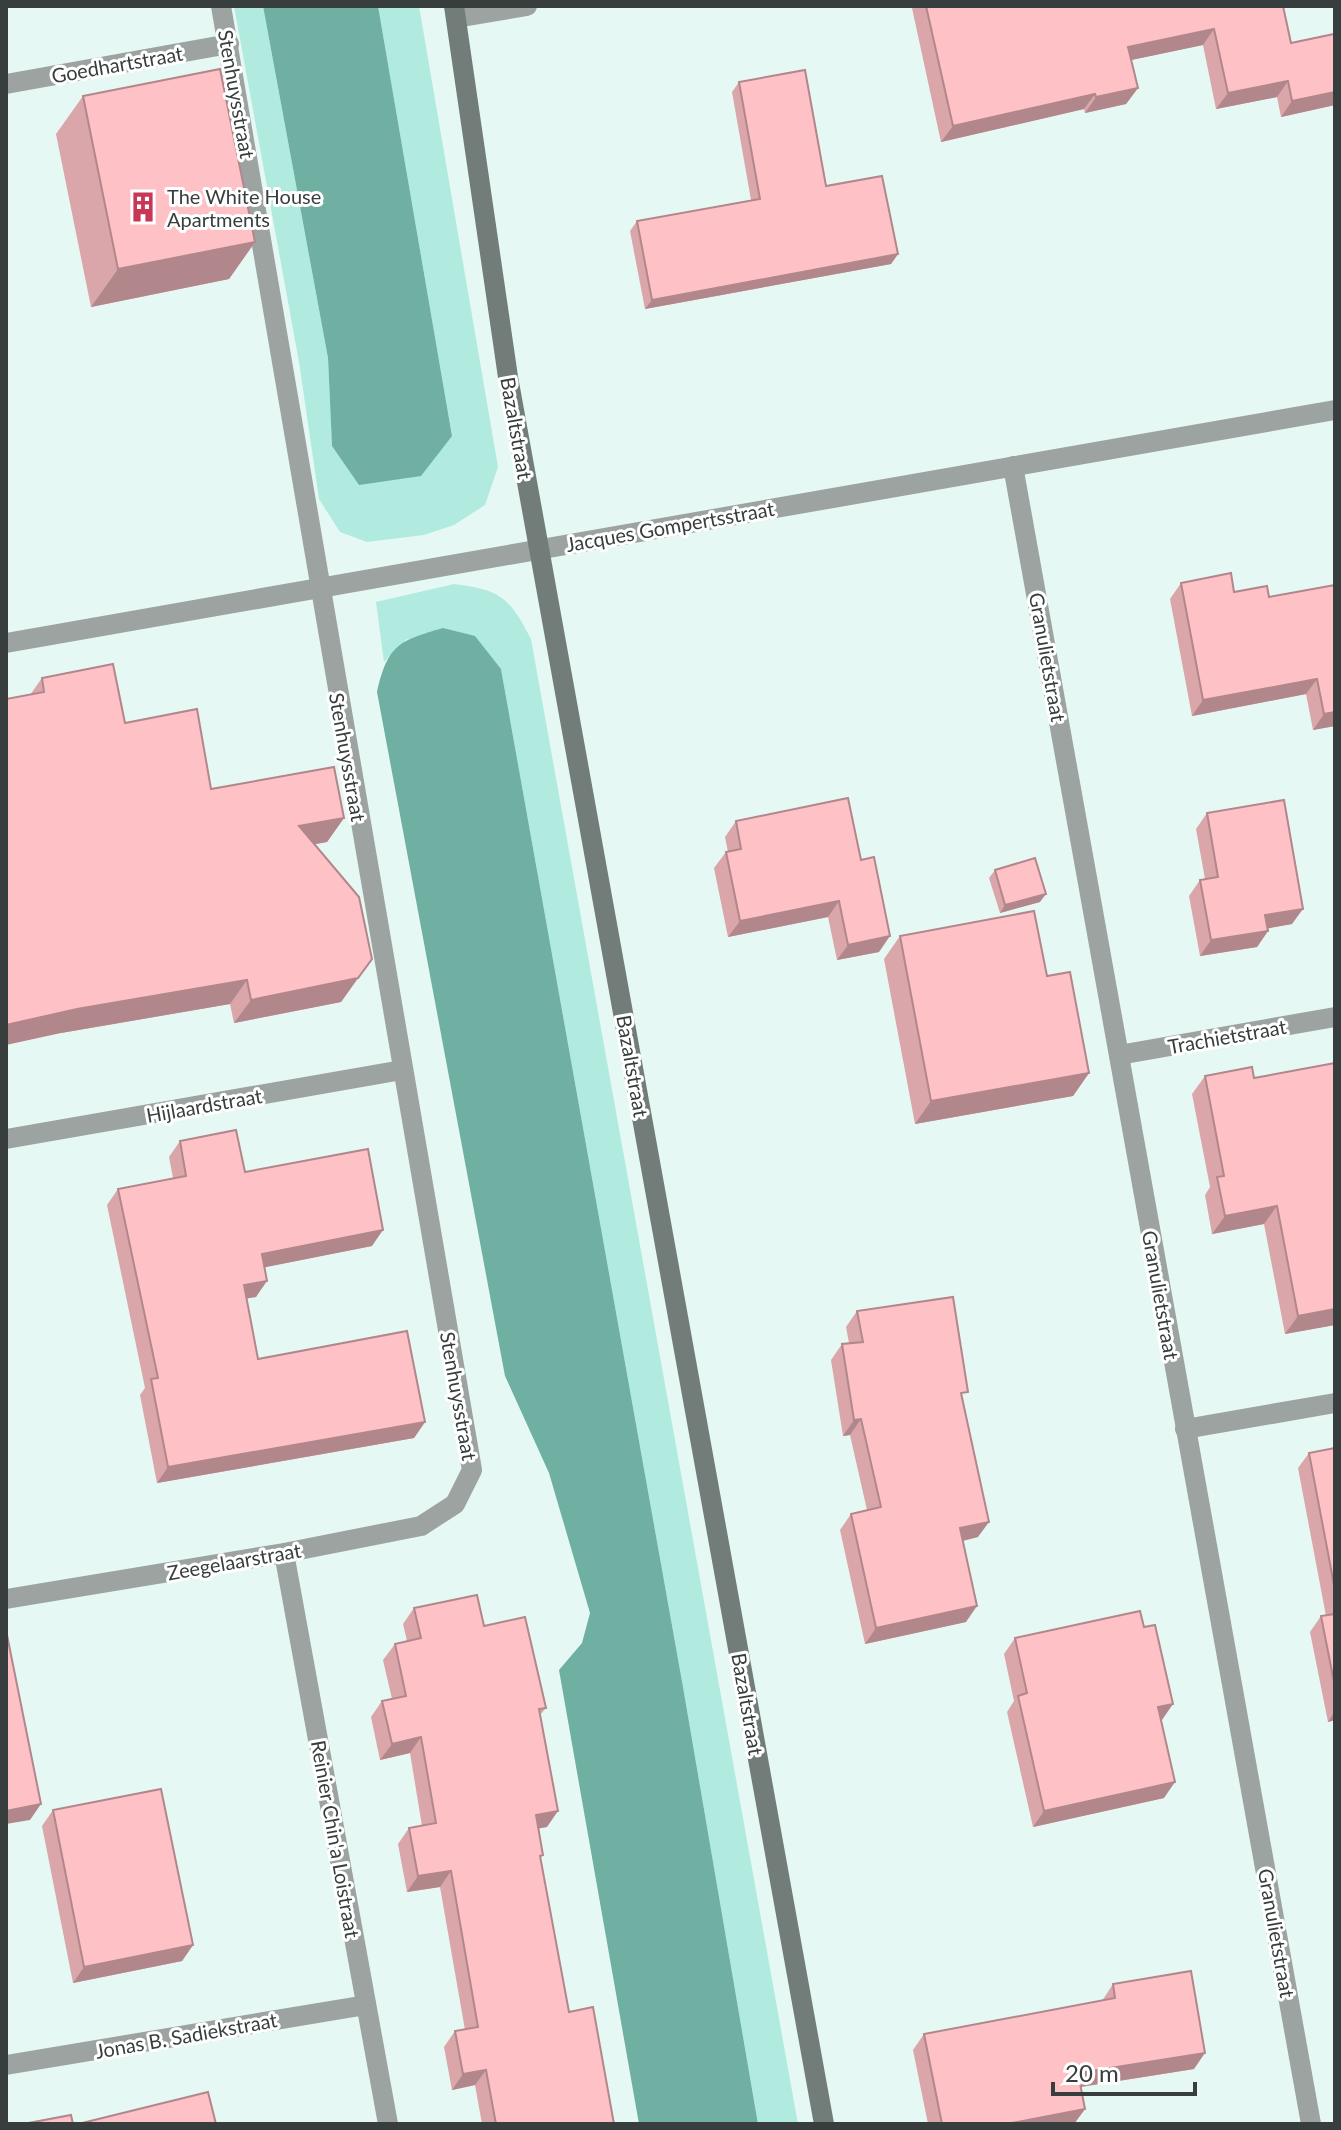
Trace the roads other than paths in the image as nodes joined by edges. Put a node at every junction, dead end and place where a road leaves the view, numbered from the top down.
1 (221, 6) edge
2 (527, 6) edge
3 (455, 12) edge
4 (229, 44) junction
5 (6, 84) edge
6 (1335, 410) edge
7 (1013, 466) junction
8 (539, 549) junction
9 (319, 588) junction
10 (6, 643) edge
11 (1335, 1017) edge
12 (1119, 1055) junction
13 (402, 1070) junction
14 (6, 1139) edge
15 (1335, 1403) edge
16 (1185, 1429) junction
17 (455, 1504) joint
18 (284, 1553) junction
19 (6, 1599) edge
20 (366, 2005) junction
21 (6, 2065) edge
22 (388, 2124) edge
23 (824, 2124) edge
24 (1311, 2124) edge

1 - 4 street, Stenhuysstraat
2 - 3 street
3 - 8 street, Bazaltstraat
4 - 5 street, Goedhartstraat
4 - 9 street, Stenhuysstraat
6 - 7 street, Jacques Gompertsstraat
7 - 8 street, Jacques Gompertsstraat
7 - 12 street, Granulietstraat
8 - 9 street, Jacques Gompertsstraat
8 - 23 street, Bazaltstraat
9 - 10 street, Jacques Gompertsstraat
9 - 13 street, Stenhuysstraat
11 - 12 street, Trachietstraat
12 - 16 street, Granulietstraat
13 - 14 street, Hijlaardstraat
13 - 17 street, Stenhuysstraat
15 - 16 street
16 - 24 street, Granulietstraat
17 - 18 street, Zeegelaarstraat
18 - 19 street, Zeegelaarstraat
18 - 20 street, Reinier Chin'a Loistraat
20 - 21 street, Jonas B. Sadiekstraat
20 - 22 street, Reinier Chin'a Loistraat

